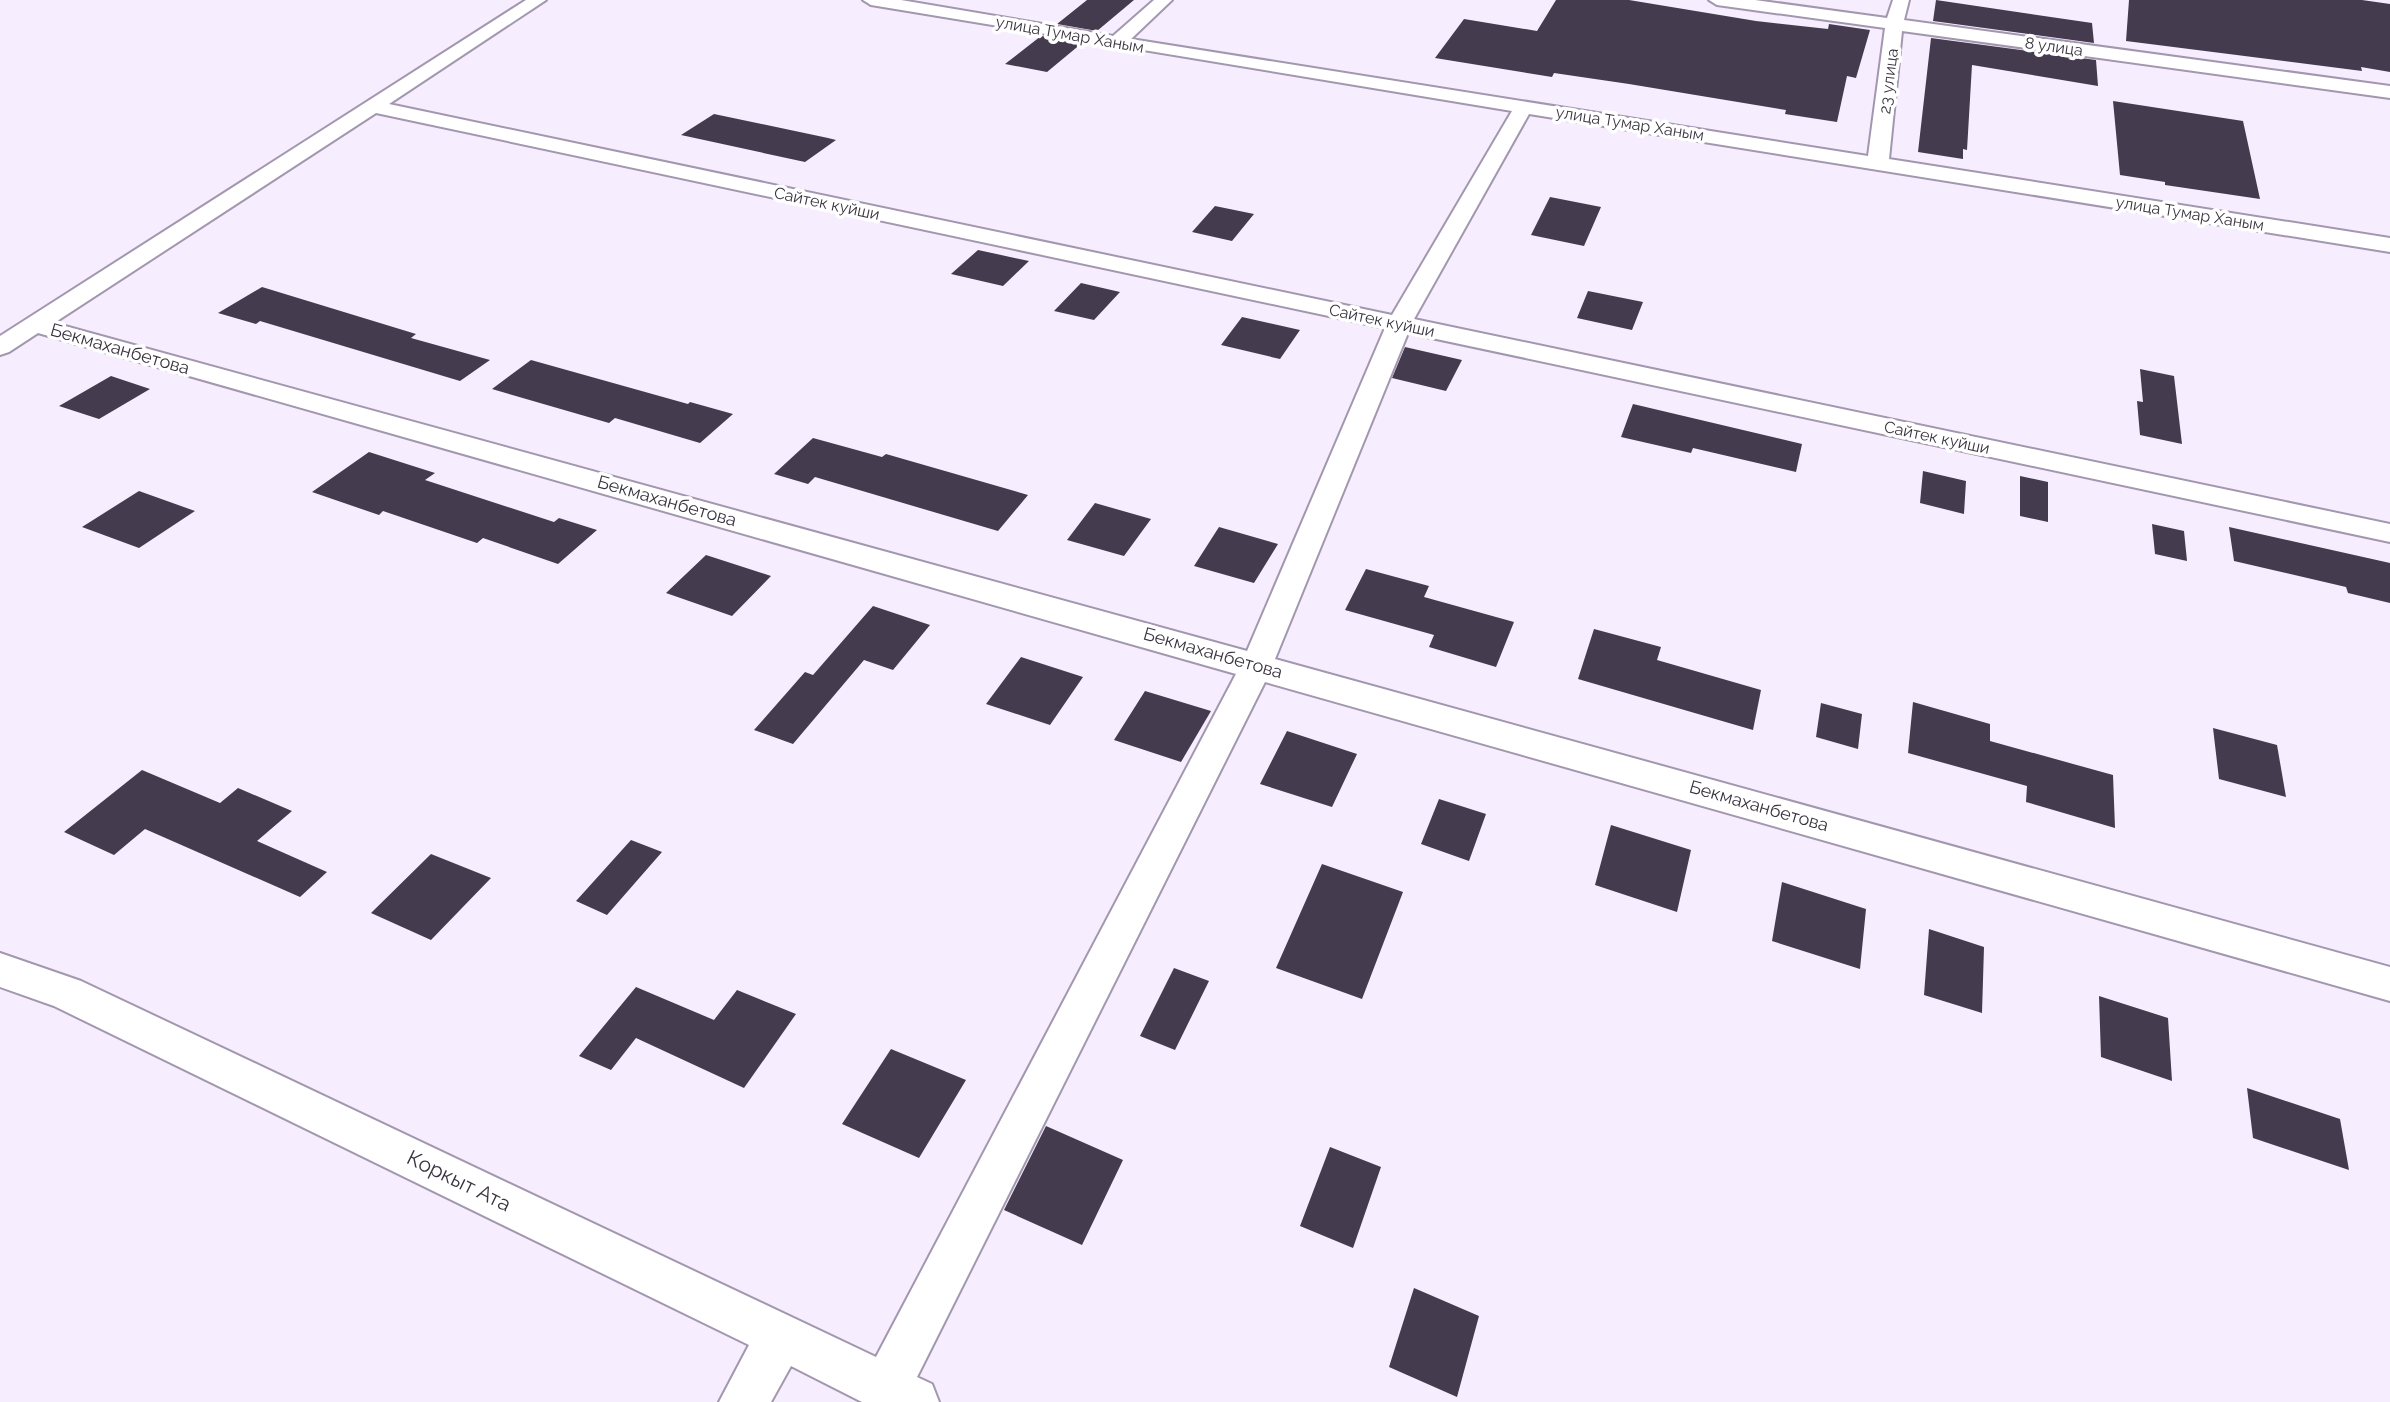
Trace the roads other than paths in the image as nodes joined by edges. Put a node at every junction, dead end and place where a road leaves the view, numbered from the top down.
1 (538, 0) edge
2 (871, 0) edge
3 (1164, 0) edge
4 (1717, 0) edge
5 (1901, 0) edge
6 (1894, 25) junction
7 (1117, 42) junction
8 (2390, 92) edge
9 (1524, 106) junction
10 (374, 107) junction
11 (1878, 162) junction
12 (2390, 245) edge
13 (1399, 324) junction
14 (35, 325) junction
15 (0, 347) edge
16 (2390, 533) edge
17 (1257, 666) junction
18 (0, 970) edge
19 (2390, 984) edge
20 (781, 1335) junction
21 (900, 1395) edge
22 (744, 1402) edge

1 - 10 street
2 - 7 street, улица Тумар Ханым
3 - 7 street
4 - 6 street, 8 улица
5 - 6 street, 23 улица
6 - 8 street, 8 улица
6 - 11 street, 23 улица
7 - 9 street, улица Тумар Ханым
9 - 11 street, улица Тумар Ханым
9 - 13 street
10 - 13 street, Сайтек куйши
10 - 14 street
11 - 12 street, улица Тумар Ханым
13 - 16 street, Сайтек куйши
13 - 17 street
14 - 15 street
14 - 17 street, Бекмаханбетова
17 - 19 street, Бекмаханбетова
17 - 21 street
18 - 20 street, Коркыт Ата
20 - 21 street, Коркыт Ата
20 - 22 street

